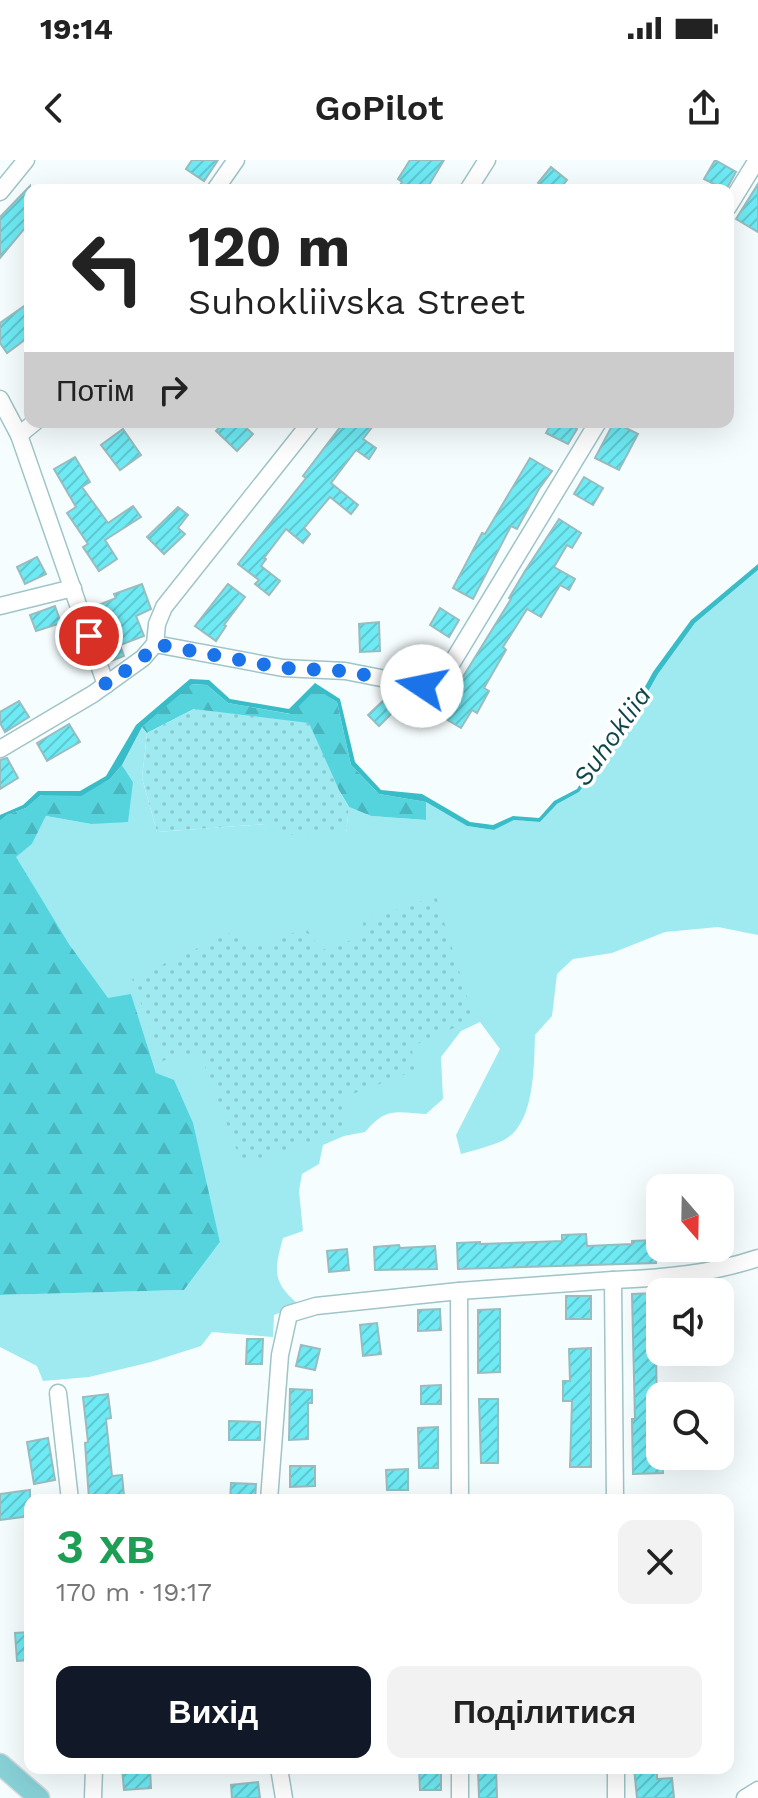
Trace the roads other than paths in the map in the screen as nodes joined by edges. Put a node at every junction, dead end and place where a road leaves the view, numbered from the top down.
1 (26, 160) edge
2 (236, 160) edge
3 (487, 160) edge
4 (757, 160) edge
5 (219, 184) edge
6 (472, 184) edge
7 (0, 192) edge
8 (734, 197) edge
9 (0, 399) edge
10 (28, 428) edge
11 (306, 428) edge
12 (594, 428) edge
13 (19, 435) junction
14 (73, 588) junction
15 (0, 606) edge
16 (155, 644) junction
17 (106, 685) junction
18 (0, 749) edge
19 (758, 1258) edge
20 (613, 1280) junction
21 (459, 1291) junction
22 (58, 1393) dead end
23 (69, 1494) edge
24 (269, 1494) edge
25 (460, 1494) edge
26 (615, 1494) edge
27 (0, 1764) edge
28 (94, 1774) edge
29 (280, 1774) edge
30 (460, 1774) edge
31 (616, 1774) edge
32 (758, 1790) edge
33 (39, 1798) edge
34 (93, 1798) edge
35 (284, 1798) edge
36 (460, 1798) edge
37 (616, 1798) edge
38 (745, 1798) edge

1 - 7 street
2 - 5 street
3 - 6 street
4 - 8 street
9 - 13 street
10 - 13 street
11 - 16 street
12 - 16 street
13 - 14 street
14 - 15 street
14 - 17 street
16 - 17 street
17 - 18 street
19 - 20 street
20 - 21 street
20 - 26 street
21 - 24 street
21 - 25 street
22 - 23 street
27 - 33 main road
28 - 34 street
29 - 35 street
30 - 36 street
31 - 37 street
32 - 38 street

